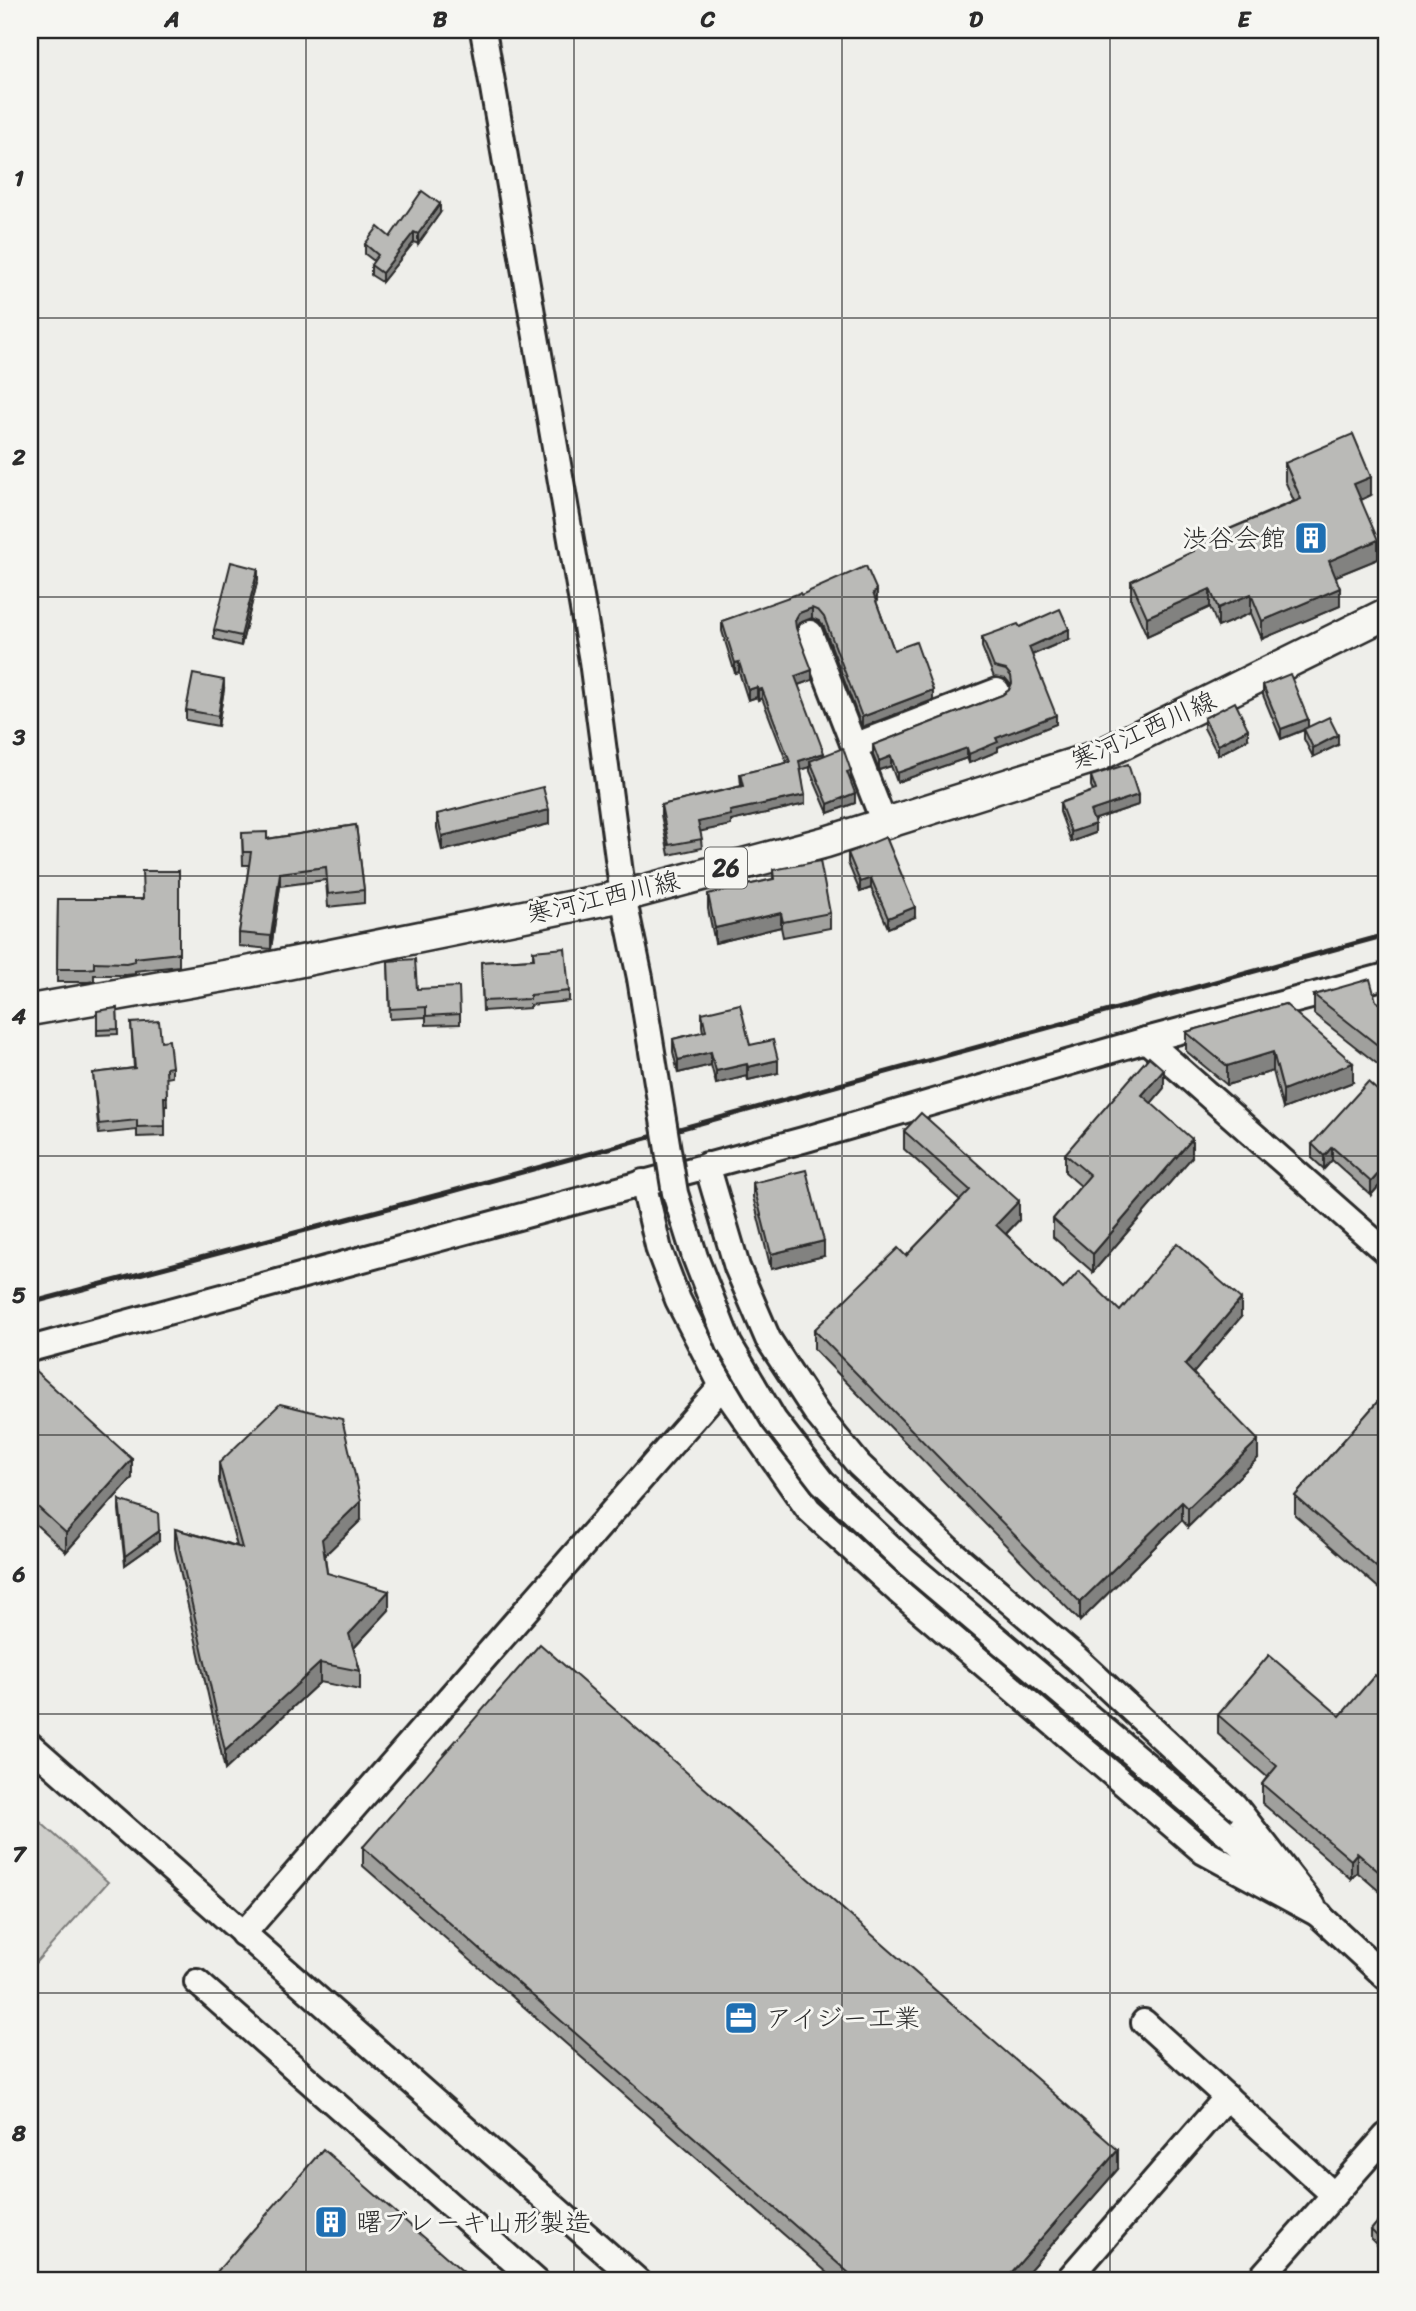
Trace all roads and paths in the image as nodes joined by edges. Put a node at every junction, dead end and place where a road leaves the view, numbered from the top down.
1 (484, 30) edge
2 (1386, 614) edge
3 (810, 633) dead end
4 (996, 691) dead end
5 (854, 746) junction
6 (884, 823) junction
7 (623, 895) junction
8 (1386, 976) edge
9 (30, 1010) edge
10 (1146, 1040) junction
11 (707, 1165) junction
12 (643, 1182) junction
13 (1386, 1252) edge
14 (30, 1349) edge
15 (722, 1386) junction
16 (30, 1745) edge
17 (1320, 1915) junction
18 (243, 1934) junction
19 (1386, 1977) edge
20 (197, 1982) dead end
21 (1144, 2022) dead end
22 (1227, 2097) junction
23 (1386, 2136) edge
24 (1334, 2195) junction
25 (536, 2281) edge
26 (638, 2281) edge
27 (1067, 2281) edge
28 (1258, 2281) edge

1 - 7 street
2 - 6 main road, 寒河江西川線 / 26
3 - 5 street
4 - 5 street
5 - 6 street
6 - 7 main road, 寒河江西川線 / 26
7 - 9 main road, 寒河江西川線 / 26
7 - 17 street, bridge
8 - 10 street
10 - 11 street
10 - 13 street
11 - 12 street
11 - 17 street
12 - 14 street
12 - 15 street
15 - 17 street
15 - 18 street
16 - 18 street
17 - 19 street
18 - 26 street
20 - 25 street
21 - 22 street
22 - 24 street
22 - 27 street
23 - 24 street
24 - 28 street

